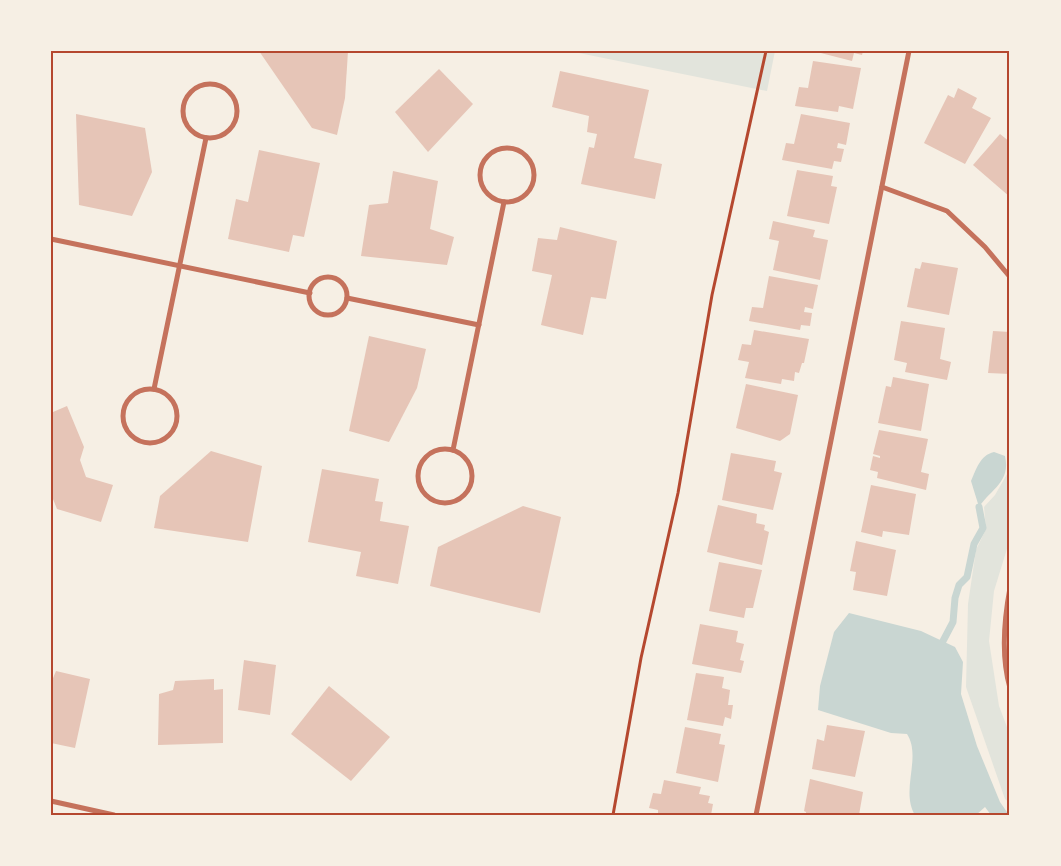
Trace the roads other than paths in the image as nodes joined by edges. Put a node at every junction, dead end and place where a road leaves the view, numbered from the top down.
1 (909, 51) edge
2 (206, 138) junction
3 (882, 186) junction
4 (504, 202) junction
5 (51, 239) edge
6 (179, 266) junction
7 (1010, 278) edge
8 (310, 293) junction
9 (347, 298) junction
10 (478, 325) junction
11 (154, 390) junction
12 (453, 450) junction
13 (1010, 588) edge
14 (1010, 688) edge
15 (51, 801) edge
16 (114, 815) edge
17 (756, 815) edge

1 - 3 street
2 - 2 street
2 - 6 street
3 - 7 street
3 - 17 street
4 - 4 street
4 - 10 street
5 - 6 street
6 - 8 street
6 - 11 street
8 - 9 street
8 - 9 street
9 - 10 street
10 - 12 street
11 - 11 street
12 - 12 street
13 - 14 street
15 - 16 street

